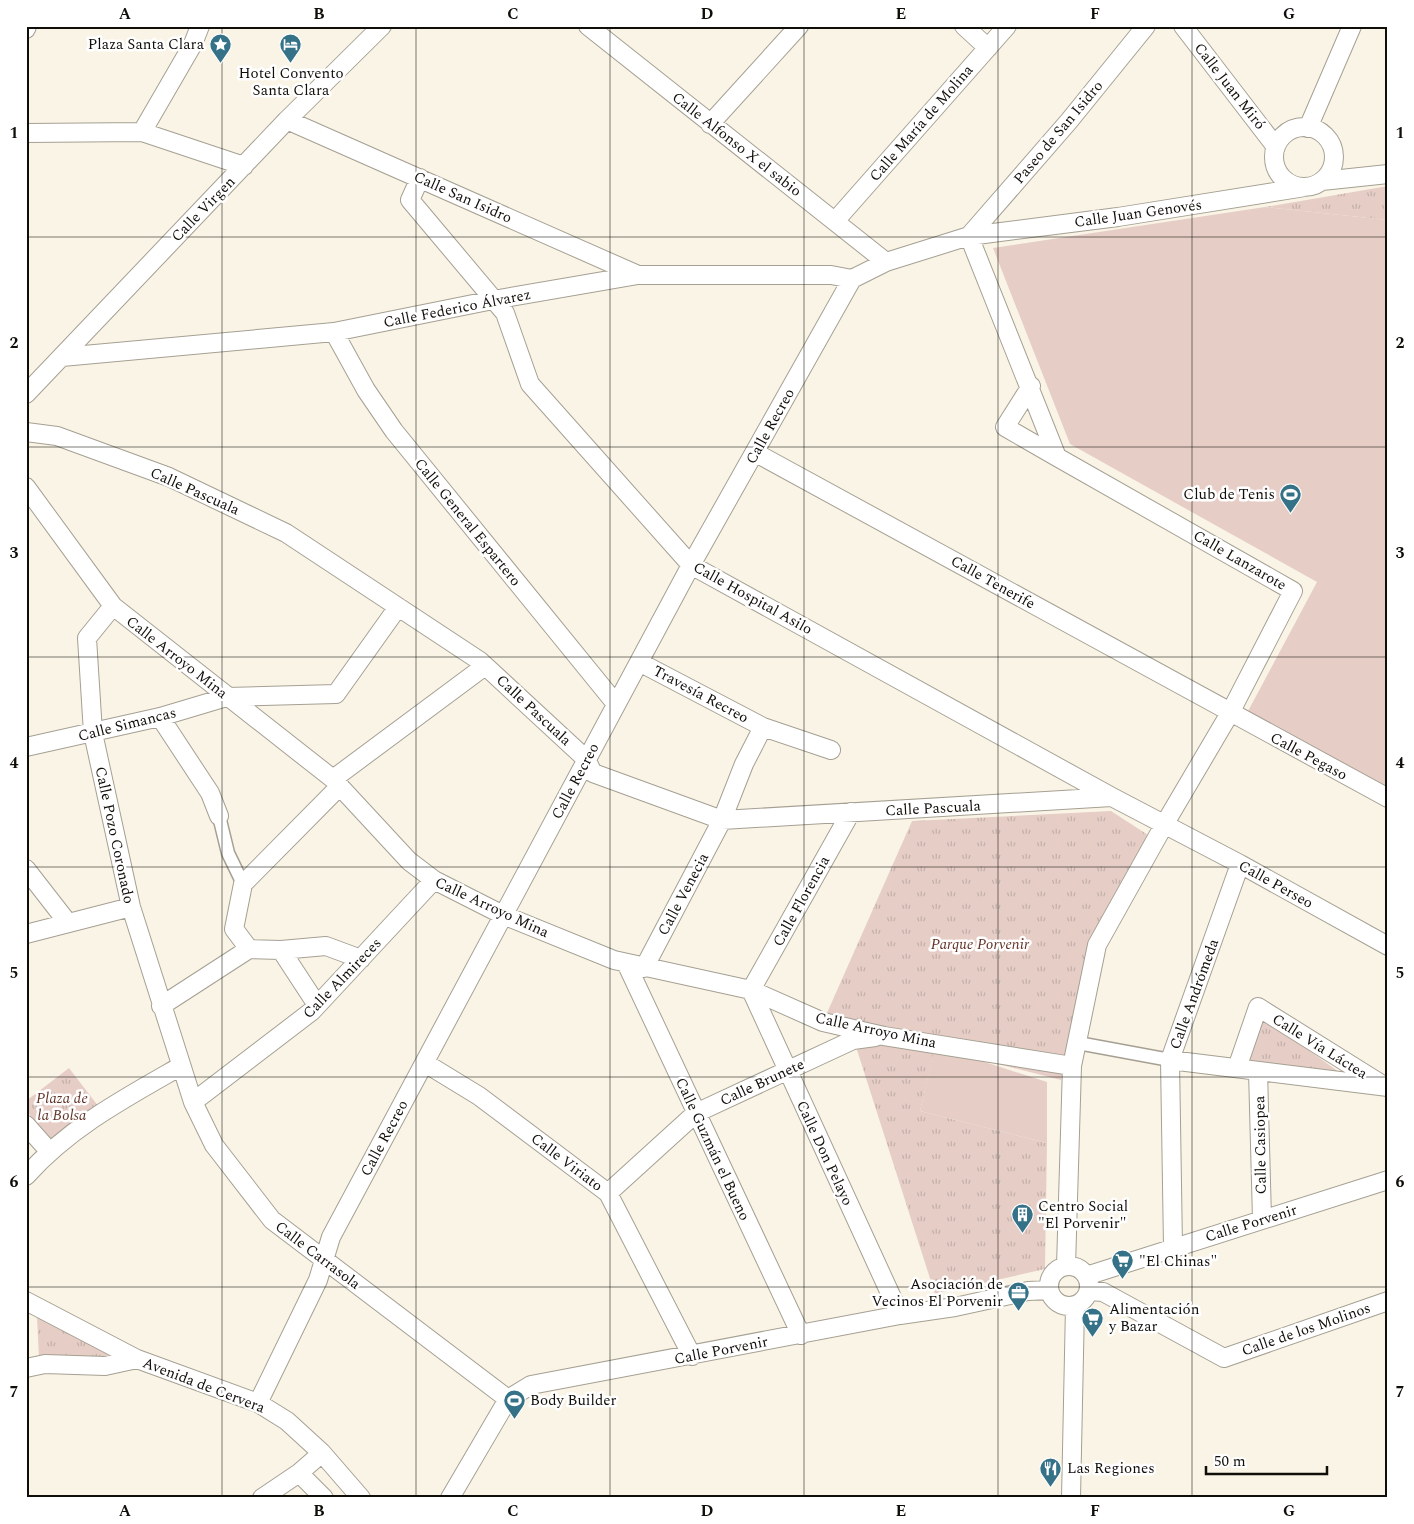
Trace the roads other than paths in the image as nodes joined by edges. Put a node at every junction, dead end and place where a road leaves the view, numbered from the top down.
1 (200, 26) edge
2 (382, 26) edge
3 (588, 26) edge
4 (800, 26) edge
5 (964, 26) edge
6 (1007, 26) edge
7 (1146, 26) edge
8 (1183, 26) edge
9 (1352, 26) edge
10 (988, 48) junction
11 (287, 120) junction
12 (710, 124) junction
13 (1308, 128) junction
14 (142, 132) junction
15 (26, 133) edge
16 (1276, 147) junction
17 (244, 166) junction
18 (1388, 174) edge
19 (420, 178) junction
20 (1314, 184) junction
21 (836, 220) junction
22 (969, 236) junction
23 (886, 262) junction
24 (638, 276) junction
25 (852, 280) junction
26 (494, 300) junction
27 (334, 332) junction
28 (62, 357) junction
29 (1030, 386) junction
30 (26, 394) edge
31 (26, 432) edge
32 (756, 453) junction
33 (1057, 457) junction
34 (26, 486) edge
35 (691, 565) junction
36 (113, 606) junction
37 (398, 607) junction
38 (639, 662) junction
39 (485, 666) junction
40 (227, 697) junction
41 (616, 704) junction
42 (1230, 713) junction
43 (160, 717) junction
44 (763, 727) junction
45 (93, 733) junction
46 (26, 747) edge
47 (831, 750) dead end
48 (586, 759) junction
49 (336, 782) junction
50 (1112, 798) junction
51 (1388, 798) edge
52 (851, 812) junction
53 (219, 816) joint
54 (722, 820) junction
55 (1164, 825) junction
56 (1240, 864) junction
57 (26, 869) edge
58 (434, 880) junction
59 (243, 884) junction
60 (48, 897) junction
61 (131, 907) junction
62 (503, 915) junction
63 (68, 923) junction
64 (30, 932) edge
65 (1388, 946) edge
66 (249, 949) junction
67 (281, 950) junction
68 (361, 959) junction
69 (626, 963) junction
70 (644, 968) junction
71 (751, 990) junction
72 (317, 1005) junction
73 (161, 1006) junction
74 (884, 1036) junction
75 (1078, 1043) junction
76 (1170, 1060) junction
77 (425, 1063) junction
78 (181, 1066) junction
79 (1072, 1066) junction
80 (1237, 1068) junction
81 (788, 1071) junction
82 (1258, 1071) junction
83 (1387, 1087) edge
84 (193, 1102) junction
85 (696, 1112) junction
86 (26, 1125) edge
87 (48, 1151) junction
88 (26, 1176) edge
89 (1388, 1180) edge
90 (608, 1192) junction
91 (1262, 1220) junction
92 (1173, 1247) junction
93 (323, 1259) junction
94 (1066, 1266) junction
95 (1087, 1283) junction
96 (1049, 1290) junction
97 (26, 1301) edge
98 (1388, 1301) edge
99 (1075, 1306) junction
100 (900, 1315) junction
101 (801, 1335) junction
102 (692, 1356) junction
103 (137, 1359) junction
104 (26, 1368) edge
105 (508, 1398) junction
106 (258, 1403) junction
107 (322, 1453) junction
108 (299, 1472) junction
109 (262, 1498) edge
110 (324, 1498) edge
111 (362, 1498) edge
112 (450, 1498) edge
113 (1072, 1498) edge

1 - 14 street
2 - 11 street, Calle Virgen
3 - 12 street, Calle Alfonso X el sabio
4 - 12 street
5 - 10 street
6 - 10 street, Calle María de Molina
7 - 22 street, Paseo de San Isidro
8 - 16 street, Calle Juan Miró
9 - 13 street
10 - 21 street, Calle María de Molina
11 - 17 street, Calle Virgen
11 - 19 street, Calle San Isidro
12 - 21 street, Calle Alfonso X el sabio
13 - 16 street
13 - 20 street
14 - 15 street
14 - 17 street
16 - 20 street
17 - 28 street, Calle Virgen
18 - 20 street, Calle Juan Genovés
19 - 24 street, Calle San Isidro
19 - 26 street, Calle Hospital Asilo
20 - 22 street, Calle Juan Genovés
21 - 23 street, Calle Alfonso X el sabio
22 - 23 street
22 - 29 street
23 - 25 street
24 - 25 street, Calle Federico Álvarez
24 - 26 street, Calle Federico Álvarez
25 - 32 street, Calle Recreo
26 - 27 street, Calle Federico Álvarez
26 - 35 street, Calle Hospital Asilo
27 - 28 street, Calle Federico Álvarez
27 - 41 street, Calle General Espartero
28 - 30 street, Calle Virgen
29 - 33 street
29 - 33 street, Calle Lanzarote
31 - 37 street, Calle Pascuala
32 - 35 street, Calle Recreo
32 - 42 street, Calle Tenerife
33 - 42 street, Calle Lanzarote
34 - 36 street, Calle Arroyo Mina
35 - 38 street, Calle Recreo
35 - 50 street, Calle Hospital Asilo
36 - 40 street, Calle Arroyo Mina
36 - 45 street, Calle Pozo Coronado
37 - 39 street, Calle Pascuala
37 - 40 street, Calle Simancas
38 - 41 street, Calle Recreo
38 - 44 street, Travesía Recreo
39 - 48 street, Calle Pascuala
39 - 49 street
40 - 43 street, Calle Simancas
40 - 49 street, Calle Arroyo Mina
41 - 48 street, Calle Recreo
42 - 51 street, Calle Pegaso
42 - 55 street, Calle Lanzarote
43 - 45 street, Calle Simancas
43 - 53 street
44 - 47 street, Travesía Recreo
44 - 54 street, Travesía Recreo
45 - 46 street, Calle Simancas
45 - 61 street, Calle Pozo Coronado
48 - 54 street, Calle Pascuala
48 - 62 street, Calle Recreo
49 - 58 street, Calle Arroyo Mina
49 - 59 street
50 - 52 street, Calle Pascuala
50 - 55 street, Calle Hospital Asilo
52 - 54 street, Calle Pascuala
52 - 71 street, Calle Florencia
53 - 59 street
54 - 70 street, Calle Venecia
55 - 56 street, Calle Perseo
55 - 75 street, Calle Lanzarote
56 - 65 street, Calle Perseo
56 - 76 street, Calle Andrómeda
57 - 60 street
58 - 62 street, Calle Arroyo Mina
58 - 68 street, Calle Almireces
59 - 66 street
60 - 63 street
60 - 64 street
61 - 63 street
61 - 73 street, Calle Pozo Coronado
62 - 69 street, Calle Arroyo Mina
62 - 77 street, Calle Recreo
63 - 64 street
66 - 67 street
66 - 73 street
67 - 68 street
67 - 72 street
68 - 72 street, Calle Almireces
69 - 70 street, Calle Arroyo Mina
69 - 85 street, Calle Guzmán el Bueno
70 - 71 street, Calle Arroyo Mina
71 - 74 street, Calle Arroyo Mina
71 - 81 street, Calle Don Pelayo
72 - 84 street, Calle Almireces
73 - 78 street, Calle Pozo Coronado
74 - 79 street, Calle Arroyo Mina
74 - 81 street, Calle Brunete
75 - 76 street, Calle Vía Láctea
75 - 79 street, Calle Lanzarote
76 - 80 street, Calle Vía Láctea
76 - 92 street, Calle Andrómeda
77 - 90 street, Calle Viriato
77 - 93 street, Calle Recreo
78 - 84 street, Calle Carrasola
78 - 87 street
79 - 94 street, Calle Lanzarote
80 - 82 street, Calle Vía Láctea
80 - 83 street, Calle Vía Láctea
81 - 85 street, Calle Brunete
81 - 100 street, Calle Don Pelayo
82 - 83 street, Calle Vía Láctea
82 - 91 street, Calle Casiopea
84 - 93 street, Calle Carrasola
85 - 90 street, Calle Brunete
85 - 101 street, Calle Guzmán el Bueno
86 - 87 street
87 - 88 street
89 - 91 street, Calle Porvenir
90 - 102 street, Calle Viriato
91 - 92 street, Calle Porvenir
92 - 95 street, Calle Porvenir
93 - 105 street, Calle Carrasola
93 - 106 street, Calle Recreo
94 - 95 street
94 - 96 street
95 - 98 street, Calle de los Molinos
95 - 99 street
96 - 99 street
96 - 100 street, Calle Porvenir
97 - 103 street, Avenida de Cervera
99 - 113 street
100 - 101 street, Calle Porvenir
101 - 102 street, Calle Porvenir
102 - 105 street, Calle Porvenir
103 - 104 street
103 - 106 street, Avenida de Cervera
105 - 112 street
106 - 107 street, Avenida de Cervera
107 - 108 street
107 - 111 street, Avenida de Cervera
108 - 109 street
108 - 110 street

